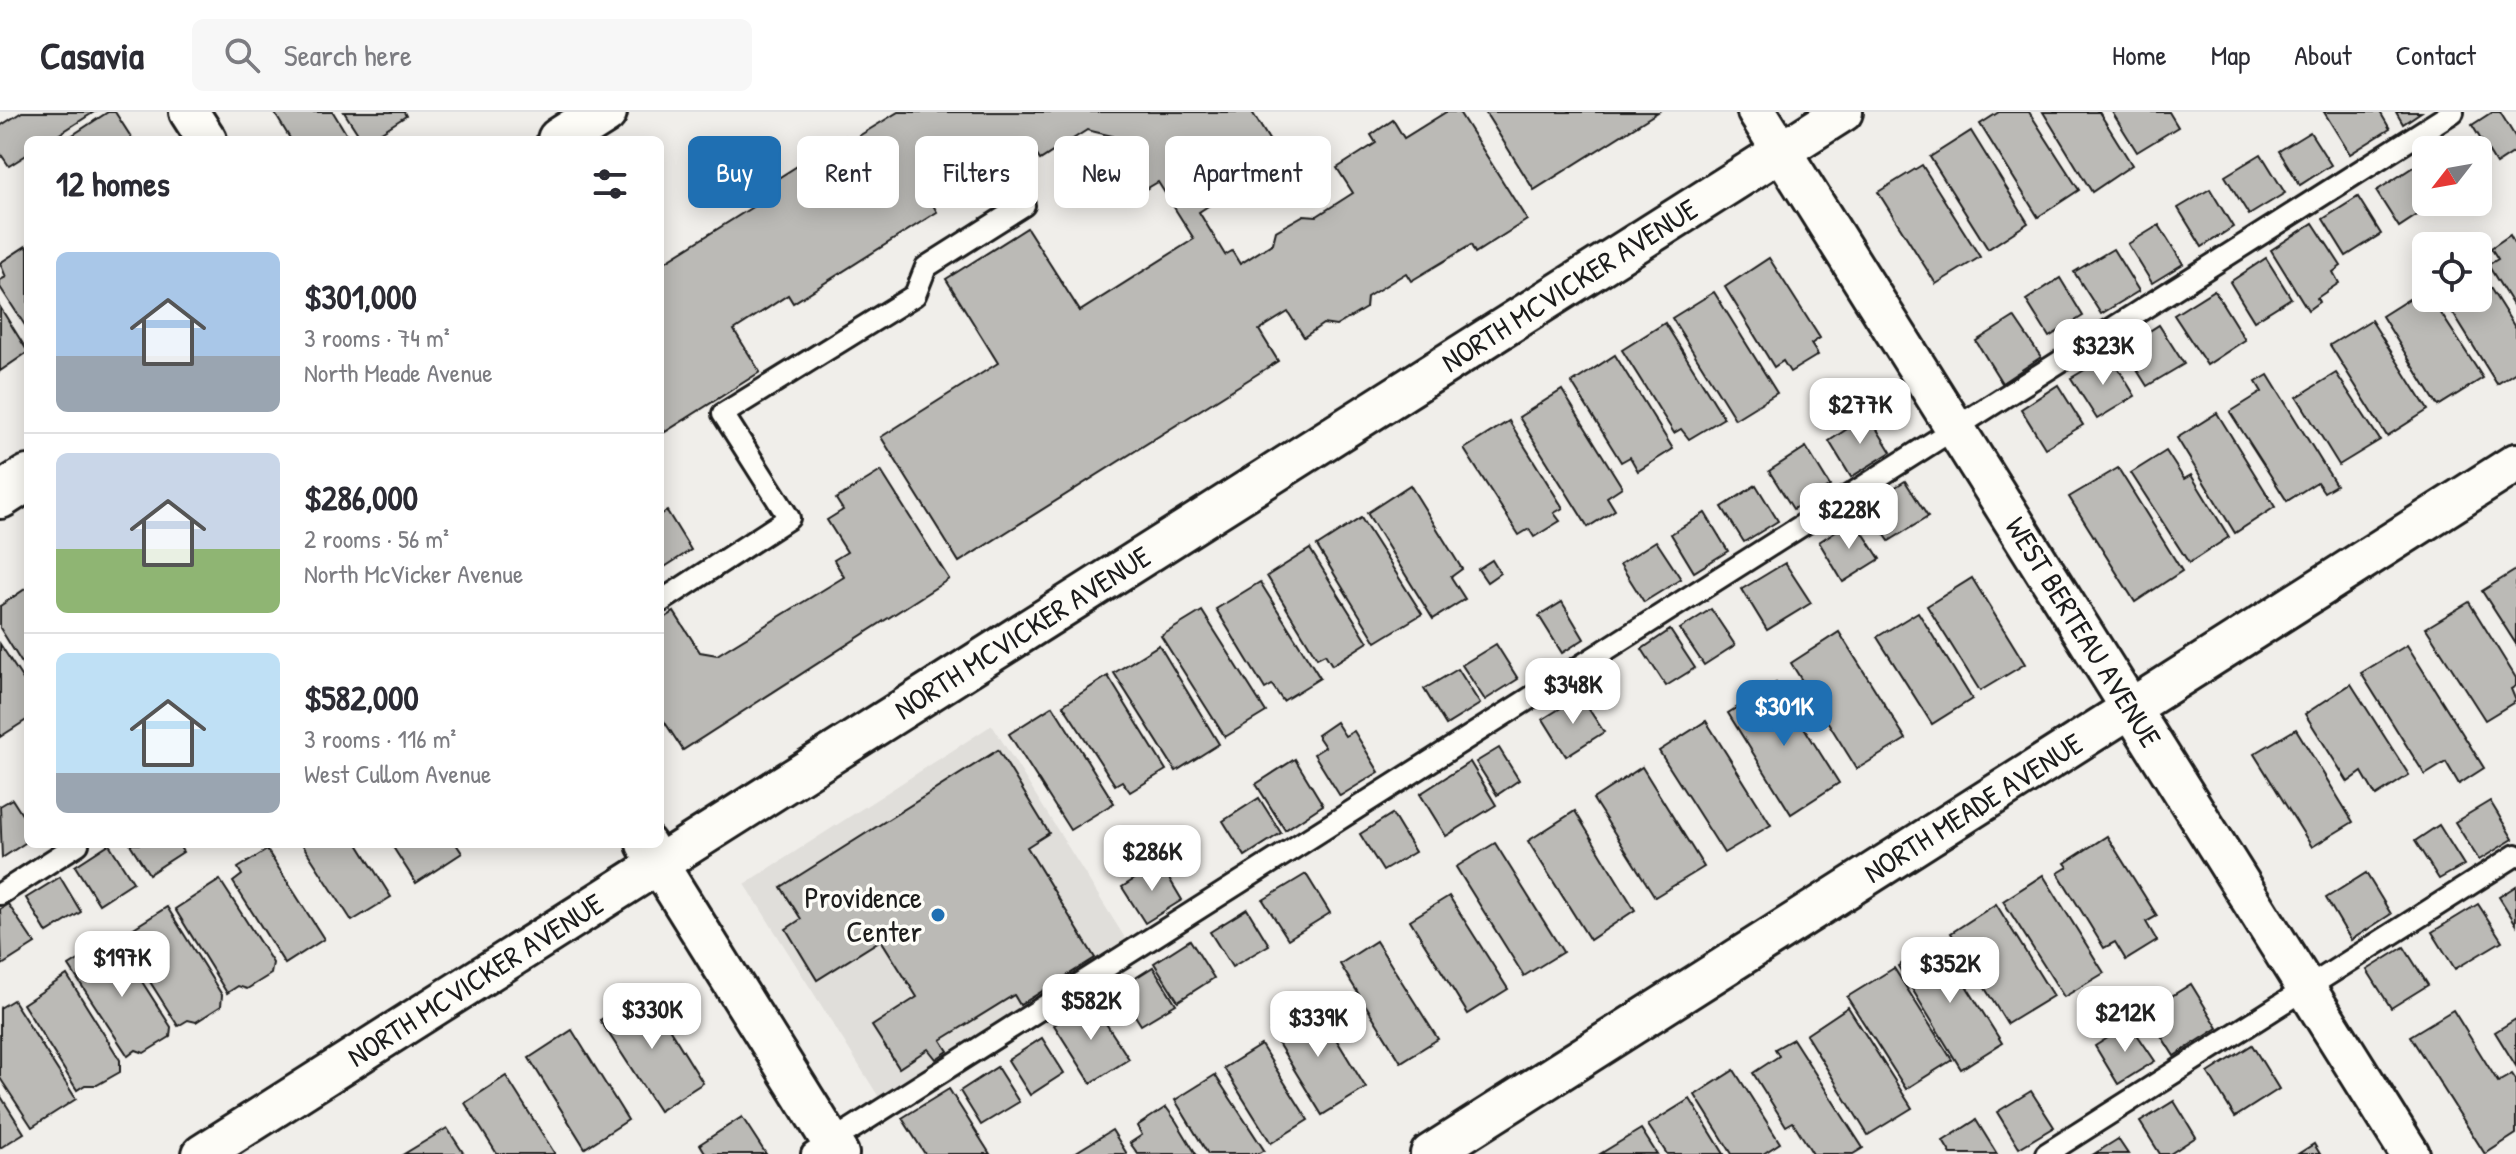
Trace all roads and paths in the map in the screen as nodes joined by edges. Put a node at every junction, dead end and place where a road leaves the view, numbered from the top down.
1 (189, 112) edge
2 (604, 112) edge
3 (1757, 112) edge
4 (1843, 112) edge
5 (2453, 112) edge
6 (204, 136) edge
7 (566, 136) edge
8 (1781, 152) junction
9 (1019, 208) edge
10 (1955, 429) junction
11 (2516, 463) edge
12 (24, 481) edge
13 (0, 496) edge
14 (664, 599) edge
15 (2130, 708) junction
16 (664, 847) edge
17 (72, 848) edge
18 (653, 854) edge
19 (2516, 855) edge
20 (0, 894) edge
21 (2305, 989) junction
22 (828, 1150) edge
23 (202, 1154) edge
24 (1430, 1154) edge
25 (2046, 1154) edge
26 (2410, 1154) edge

1 - 6 street
2 - 7 street
3 - 8 street, WEST BERTEAU AVENUE
4 - 8 street, NORTH MCVICKER AVENUE
5 - 10 lane
8 - 10 street, WEST BERTEAU AVENUE
8 - 16 street, NORTH MCVICKER AVENUE
9 - 14 lane
10 - 15 street, WEST BERTEAU AVENUE
10 - 22 lane
11 - 15 street, NORTH MEADE AVENUE
12 - 13 street
15 - 21 street, WEST BERTEAU AVENUE
15 - 24 street, NORTH MEADE AVENUE
17 - 20 lane
18 - 22 street
18 - 23 street, NORTH MCVICKER AVENUE
19 - 21 lane
21 - 25 lane
21 - 26 street, WEST BERTEAU AVENUE

